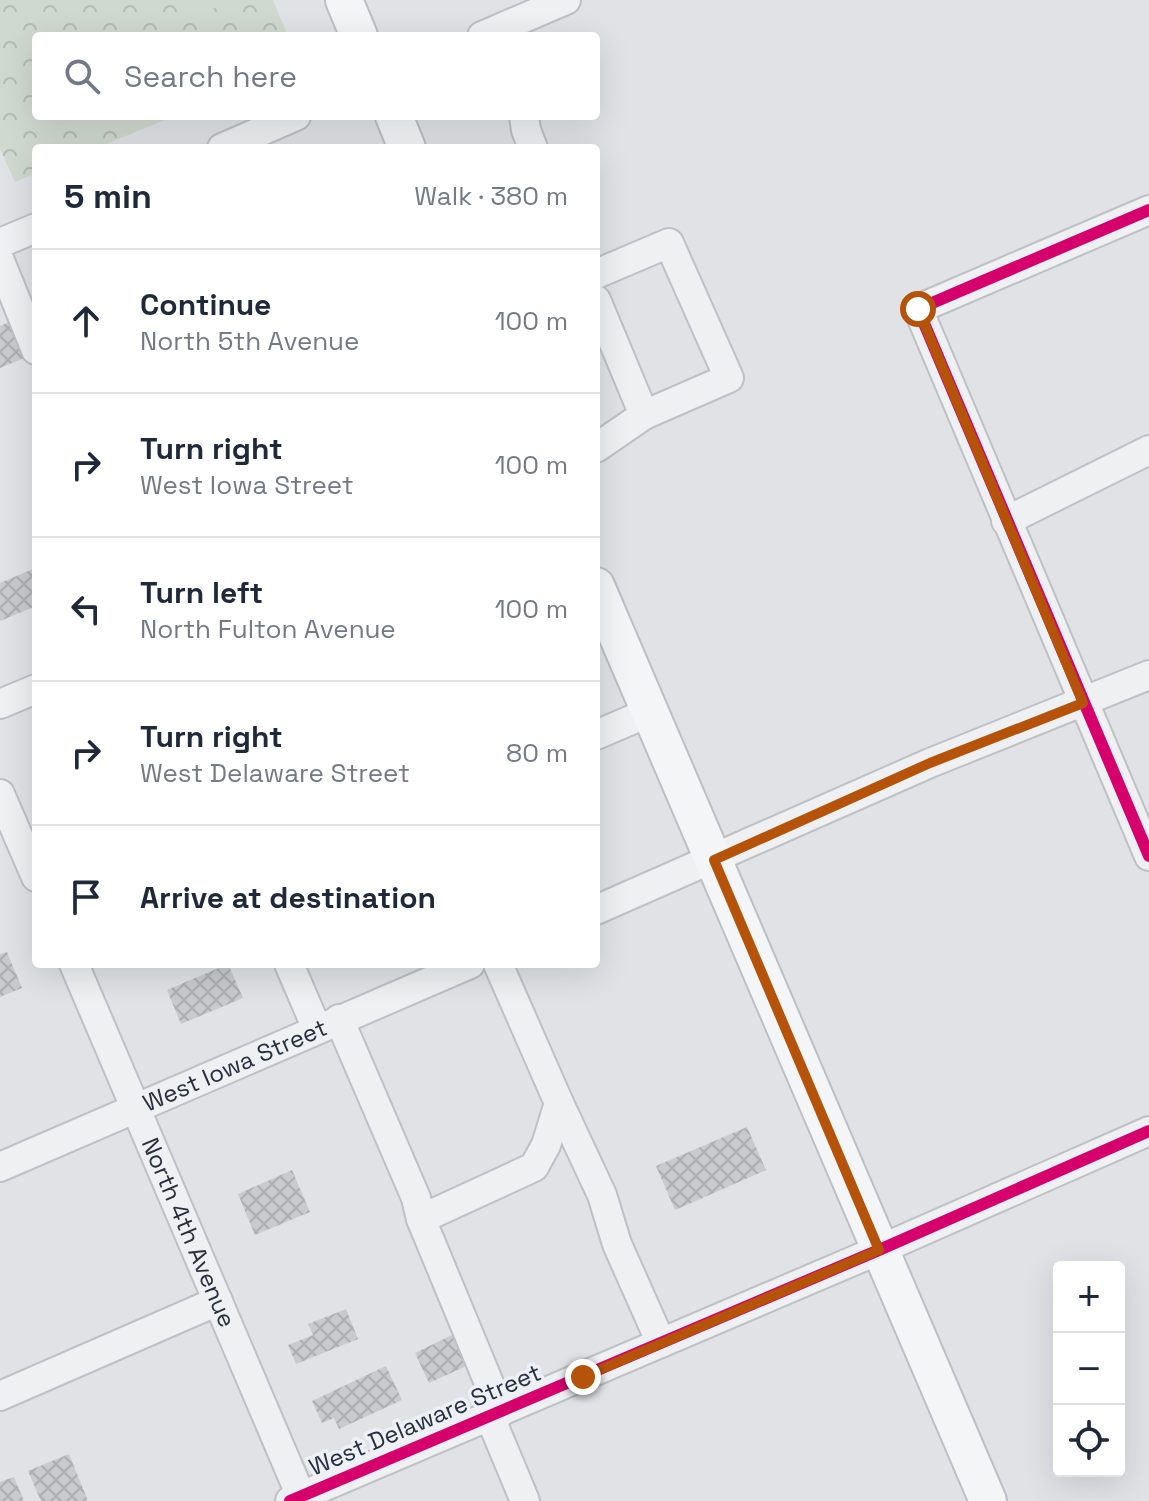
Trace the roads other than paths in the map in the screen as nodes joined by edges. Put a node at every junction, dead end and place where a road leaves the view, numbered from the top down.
1 (344, 0) edge
2 (566, 0) edge
3 (517, 29) edge
4 (357, 32) edge
5 (287, 120) edge
6 (396, 120) edge
7 (525, 120) edge
8 (231, 144) edge
9 (405, 144) edge
10 (532, 144) edge
11 (1149, 210) edge
12 (32, 230) edge
13 (0, 243) edge
14 (0, 261) edge
15 (600, 272) edge
16 (600, 310) edge
17 (32, 340) edge
18 (644, 415) junction
19 (600, 445) edge
20 (1149, 450) edge
21 (1006, 521) junction
22 (600, 595) edge
23 (1149, 675) edge
24 (32, 691) edge
25 (1083, 703) junction
26 (0, 704) edge
27 (650, 712) junction
28 (600, 733) edge
29 (0, 794) edge
30 (1149, 856) edge
31 (714, 860) junction
32 (32, 868) edge
33 (600, 908) edge
34 (76, 968) edge
35 (292, 968) edge
36 (461, 968) edge
37 (500, 968) edge
38 (328, 1024) junction
39 (559, 1103) junction
40 (136, 1108) junction
41 (1149, 1131) edge
42 (0, 1167) edge
43 (421, 1219) junction
44 (879, 1250) junction
45 (218, 1301) junction
46 (661, 1343) junction
47 (0, 1396) edge
48 (495, 1414) junction
49 (298, 1499) edge
50 (525, 1501) edge
51 (988, 1501) edge

1 - 4 main road
2 - 3 street
5 - 8 street
6 - 9 main road
7 - 10 street
11 - 21 street
12 - 13 street
14 - 17 street
15 - 18 street
16 - 18 street
18 - 19 street
20 - 21 street
21 - 25 street
22 - 27 main road
23 - 25 street
24 - 26 street
25 - 30 street
25 - 31 street
27 - 28 street
27 - 31 main road
29 - 32 street
31 - 33 street
31 - 44 main road
34 - 40 street, North 4th Avenue
35 - 38 street
36 - 38 street, West Iowa Street
37 - 39 street
38 - 40 street, West Iowa Street
38 - 43 street
39 - 43 street
39 - 46 street
40 - 42 street, West Iowa Street
40 - 45 street, North 4th Avenue
41 - 44 street, West Delaware Street
43 - 48 street
44 - 46 street, West Delaware Street
44 - 51 main road
45 - 47 street
45 - 49 street, North 4th Avenue
46 - 48 street, West Delaware Street
48 - 49 street, West Delaware Street
48 - 50 street

